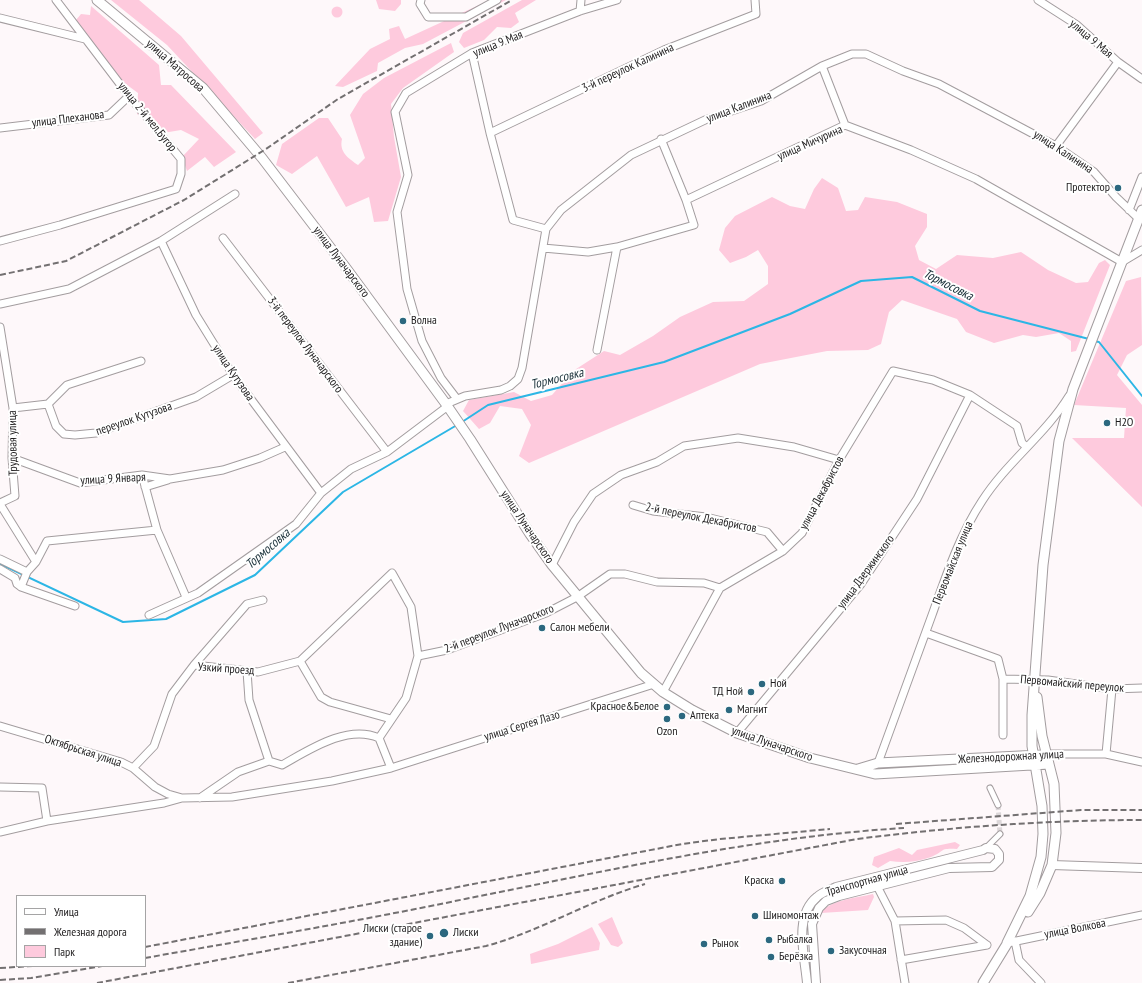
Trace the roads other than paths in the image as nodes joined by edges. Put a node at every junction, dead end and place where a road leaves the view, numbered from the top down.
1 (56, 0) edge
2 (97, 0) edge
3 (421, 0) edge
4 (497, 0) edge
5 (580, 0) edge
6 (617, 0) edge
7 (755, 0) edge
8 (1038, 0) edge
9 (580, 11) junction
10 (0, 18) edge
11 (86, 39) junction
12 (472, 53) junction
13 (1118, 62) junction
14 (822, 66) junction
15 (1142, 79) edge
16 (129, 96) junction
17 (845, 125) junction
18 (0, 128) edge
19 (490, 133) junction
20 (661, 140) junction
21 (1056, 146) junction
22 (262, 158) joint
23 (1142, 176) edge
24 (235, 194) dead end
25 (686, 200) junction
26 (1129, 210) junction
27 (1142, 210) edge
28 (1138, 218) junction
29 (546, 229) junction
30 (223, 238) dead end
31 (0, 241) edge
32 (161, 241) junction
33 (617, 247) junction
34 (543, 248) junction
35 (1142, 250) edge
36 (1122, 262) junction
37 (0, 304) edge
38 (0, 327) edge
39 (596, 350) dead end
40 (141, 361) dead end
41 (232, 375) junction
42 (1073, 389) junction
43 (970, 395) junction
44 (458, 400) junction
45 (48, 404) junction
46 (447, 405) junction
47 (13, 408) junction
48 (285, 447) junction
49 (1027, 447) junction
50 (387, 452) junction
51 (12, 458) junction
52 (839, 460) junction
53 (142, 475) junction
54 (170, 479) junction
55 (145, 487) junction
56 (321, 494) junction
57 (0, 503) edge
58 (634, 505) dead end
59 (157, 530) junction
60 (783, 551) junction
61 (0, 559) edge
62 (36, 562) junction
63 (552, 565) junction
64 (0, 570) edge
65 (27, 572) junction
66 (21, 587) junction
67 (720, 588) junction
68 (186, 597) junction
69 (577, 597) junction
70 (263, 600) dead end
71 (74, 606) dead end
72 (149, 615) dead end
73 (926, 633) junction
74 (418, 656) junction
75 (300, 662) junction
76 (194, 665) junction
77 (248, 671) junction
78 (1003, 679) junction
79 (1036, 679) junction
80 (654, 684) junction
81 (1142, 688) edge
82 (1112, 689) junction
83 (663, 692) junction
84 (391, 719) junction
85 (0, 726) edge
86 (737, 732) junction
87 (1003, 735) dead end
88 (379, 738) junction
89 (1047, 754) junction
90 (1106, 754) junction
91 (1034, 755) junction
92 (270, 761) junction
93 (1142, 762) edge
94 (878, 764) junction
95 (1049, 764) junction
96 (1036, 765) junction
97 (132, 768) junction
98 (391, 768) junction
99 (856, 769) junction
100 (875, 774) junction
101 (0, 787) edge
102 (990, 788) dead end
103 (182, 798) junction
104 (199, 798) junction
105 (998, 805) tunnel mouth
106 (47, 821) junction
107 (0, 832) edge
108 (1000, 834) dead end
109 (985, 849) junction
110 (1052, 865) junction
111 (988, 867) junction
112 (1142, 868) edge
113 (877, 886) junction
114 (1142, 915) edge
115 (895, 921) junction
116 (1011, 942) junction
117 (901, 960) junction
118 (807, 983) edge
119 (816, 983) edge
120 (905, 983) edge
121 (983, 983) edge
122 (1041, 983) edge

1 - 11 street, улица 2-й мел.Бугор
2 - 22 main road, улица Матросова
3 - 4 street
5 - 9 street
6 - 9 street, улица 9 Мая
7 - 19 street, 3-й переулок Калинина
8 - 13 street, улица 9 Мая
9 - 12 street, улица 9 Мая
10 - 11 street
11 - 16 street, улица 2-й мел.Бугор
12 - 19 street
12 - 44 street, улица 9 Мая
13 - 15 street, улица 9 Мая
13 - 21 street
14 - 17 street
14 - 20 street, улица Калинина
14 - 21 street, улица Калинина
16 - 18 street, улица Плеханова
16 - 31 street, улица 2-й мел.Бугор
17 - 25 street, улица Мичурина
17 - 36 street, улица Мичурина
19 - 29 street
20 - 25 street
20 - 29 street, улица Калинина
21 - 26 street, улица Калинина
22 - 46 main road, улица Луначарского
23 - 26 street
24 - 32 street
25 - 33 street
26 - 28 street, улица Калинина
27 - 28 main road, Первомайская улица
28 - 36 main road, Первомайская улица
29 - 34 street, улица Калинина
30 - 50 street, 3-й переулок Луначарского
32 - 37 street
32 - 41 street, улица Кутузова
33 - 34 street
33 - 39 street
34 - 44 street, улица Калинина
35 - 36 street
36 - 42 main road, Первомайская улица
38 - 47 street, Трудовая улица
40 - 45 street
41 - 45 street, переулок Кутузова
41 - 48 street, улица Кутузова
42 - 49 street, Первомайская улица
42 - 79 main road, Первомайская улица
43 - 49 street
43 - 52 street, улица Декабристов
43 - 86 street, улица Дзержинского
44 - 46 street, улица Калинина
45 - 47 street
46 - 50 street, улица Калинина
46 - 63 main road, улица Луначарского
47 - 51 street, Трудовая улица
48 - 54 street, улица 9 Января
48 - 56 street, улица Кутузова
49 - 73 street, Первомайская улица
50 - 56 street, улица Калинина
51 - 53 street, улица 9 Января
51 - 57 street, Трудовая улица
52 - 60 street, улица Декабристов
52 - 63 street
53 - 54 street, улица 9 Января
53 - 55 street
54 - 55 street, улица 9 Января
55 - 59 street
56 - 68 street, улица Калинина
57 - 62 street
58 - 60 street, 2-й переулок Декабристов
59 - 62 street
59 - 68 street
60 - 67 street, улица Декабристов
61 - 65 street
62 - 65 street
63 - 69 main road, улица Луначарского
64 - 66 street
65 - 66 street
66 - 71 street
67 - 69 street, 2-й переулок Луначарского
67 - 83 street
68 - 72 street, улица Калинина
69 - 74 street, 2-й переулок Луначарского
69 - 80 main road, улица Луначарского
70 - 76 street
73 - 78 street, Первомайский переулок
73 - 94 street, Первомайская улица
74 - 75 street
74 - 84 street
75 - 77 street, Узкий проезд
75 - 84 street
76 - 77 street, Узкий проезд
76 - 97 street, Узкий проезд
77 - 92 street
78 - 79 street, Первомайский переулок
78 - 87 street
79 - 82 street, Первомайский переулок
79 - 89 main road, Первомайская улица
79 - 91 main road, Первомайская улица
80 - 83 main road, улица Луначарского
80 - 98 street, улица Сергея Лазо
81 - 82 street, Первомайский переулок
82 - 90 street
83 - 86 main road, улица Луначарского
84 - 88 street
85 - 97 street, Октябрьская улица
86 - 99 main road, улица Луначарского
88 - 92 street
88 - 98 street
89 - 90 street, Железнодорожная улица
89 - 91 main road, Железнодорожная улица
89 - 95 main road, Первомайская улица
90 - 93 street, Железнодорожная улица
91 - 94 main road, Железнодорожная улица
91 - 96 main road, Первомайская улица
92 - 104 street
94 - 99 main road, Железнодорожная улица
94 - 100 main road
95 - 96 main road, Железнодорожная улица
95 - 110 main road, Первомайская улица
96 - 100 main road, Железнодорожная улица
96 - 116 main road, Первомайская улица
97 - 103 street, Октябрьская улица
98 - 104 street, улица Сергея Лазо
99 - 100 main road, улица Луначарского
101 - 106 street
102 - 105 street
103 - 104 street, улица Сергея Лазо
103 - 106 street
106 - 107 street
108 - 109 street
109 - 111 street
109 - 111 street
109 - 118 street, Транспортная улица
110 - 112 street
110 - 116 main road, Первомайская улица
111 - 113 street, Транспортная улица
113 - 115 street
113 - 119 street, Транспортная улица
114 - 116 street, улица Волкова
115 - 117 street
115 - 117 street
116 - 121 main road
116 - 122 street
117 - 120 street

